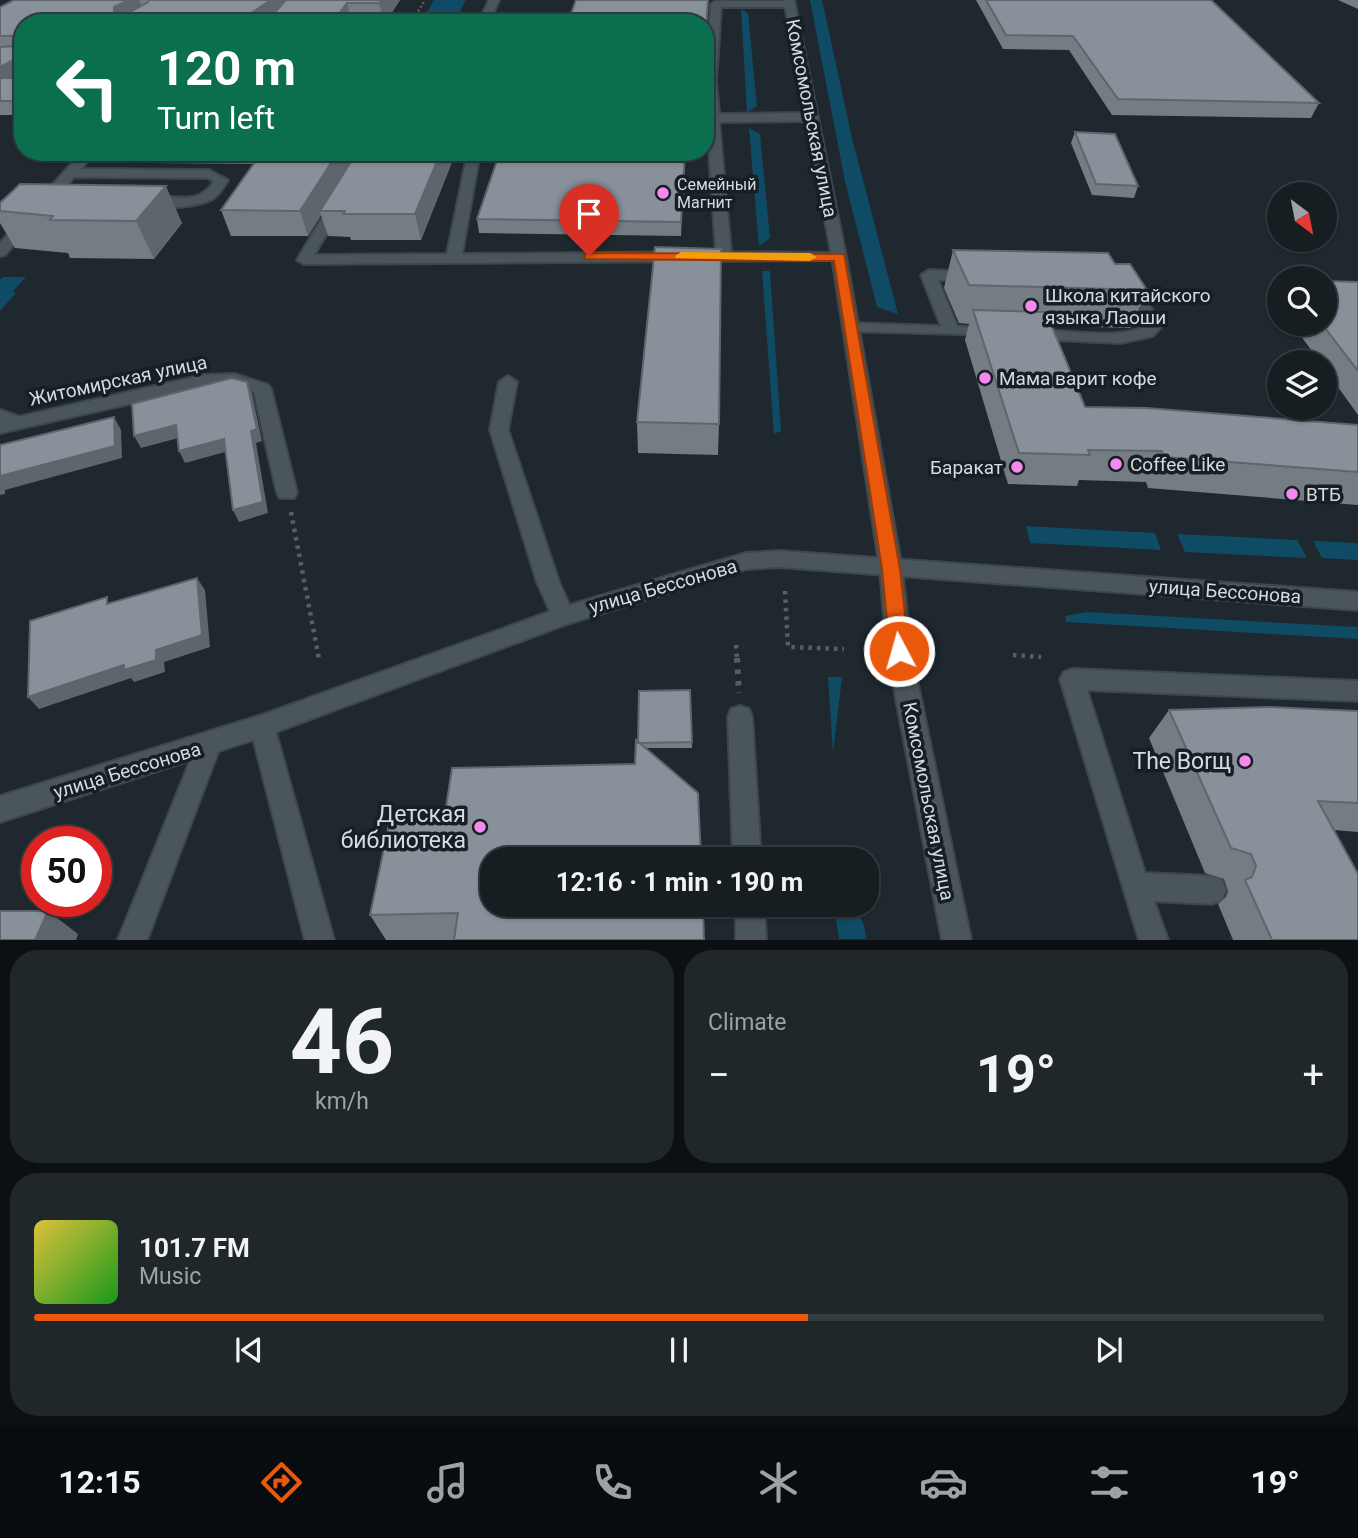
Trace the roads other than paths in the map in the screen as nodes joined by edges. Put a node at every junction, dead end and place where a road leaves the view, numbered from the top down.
1 (790, 2) edge
2 (714, 30) edge
3 (812, 117) junction
4 (714, 118) edge
5 (714, 131) edge
6 (81, 161) edge
7 (472, 161) edge
8 (71, 173) junction
9 (347, 188) edge
10 (46, 201) junction
11 (71, 201) edge
12 (138, 202) edge
13 (0, 252) edge
14 (724, 256) junction
15 (454, 257) junction
16 (839, 257) junction
17 (984, 275) edge
18 (1104, 279) edge
19 (851, 328) junction
20 (951, 331) junction
21 (508, 382) dead end
22 (6, 422) edge
23 (287, 493) road end
24 (891, 569) junction
25 (1358, 601) edge
26 (563, 616) junction
27 (1358, 691) edge
28 (740, 717) road end
29 (262, 726) junction
30 (209, 744) junction
31 (0, 810) edge
32 (746, 847) edge
33 (1135, 886) junction
34 (1212, 890) dead end
35 (750, 917) edge
36 (132, 940) edge
37 (320, 940) edge
38 (751, 940) edge
39 (957, 940) edge
40 (1154, 940) edge

1 - 2 main road
1 - 3 main road, Комсомольская улица
3 - 4 main road
3 - 16 main road, Комсомольская улица
5 - 14 lane
6 - 8 main road
7 - 15 main road
8 - 10 main road
8 - 12 main road
9 - 15 main road
10 - 11 main road
10 - 13 main road
14 - 15 main road
14 - 16 lane
16 - 19 main road, Комсомольская улица
17 - 20 main road
18 - 20 main road
19 - 20 main road
19 - 24 main road, Комсомольская улица
21 - 26 main road
22 - 23 main road, Житомирская улица
24 - 25 main road, улица Бессонова
24 - 26 main road, улица Бессонова
24 - 39 main road, Комсомольская улица
26 - 29 main road, улица Бессонова
27 - 33 main road
28 - 32 main road
29 - 30 main road, улица Бессонова
29 - 37 main road
30 - 31 main road, улица Бессонова
30 - 36 main road
33 - 34 main road
33 - 40 main road
35 - 38 main road

